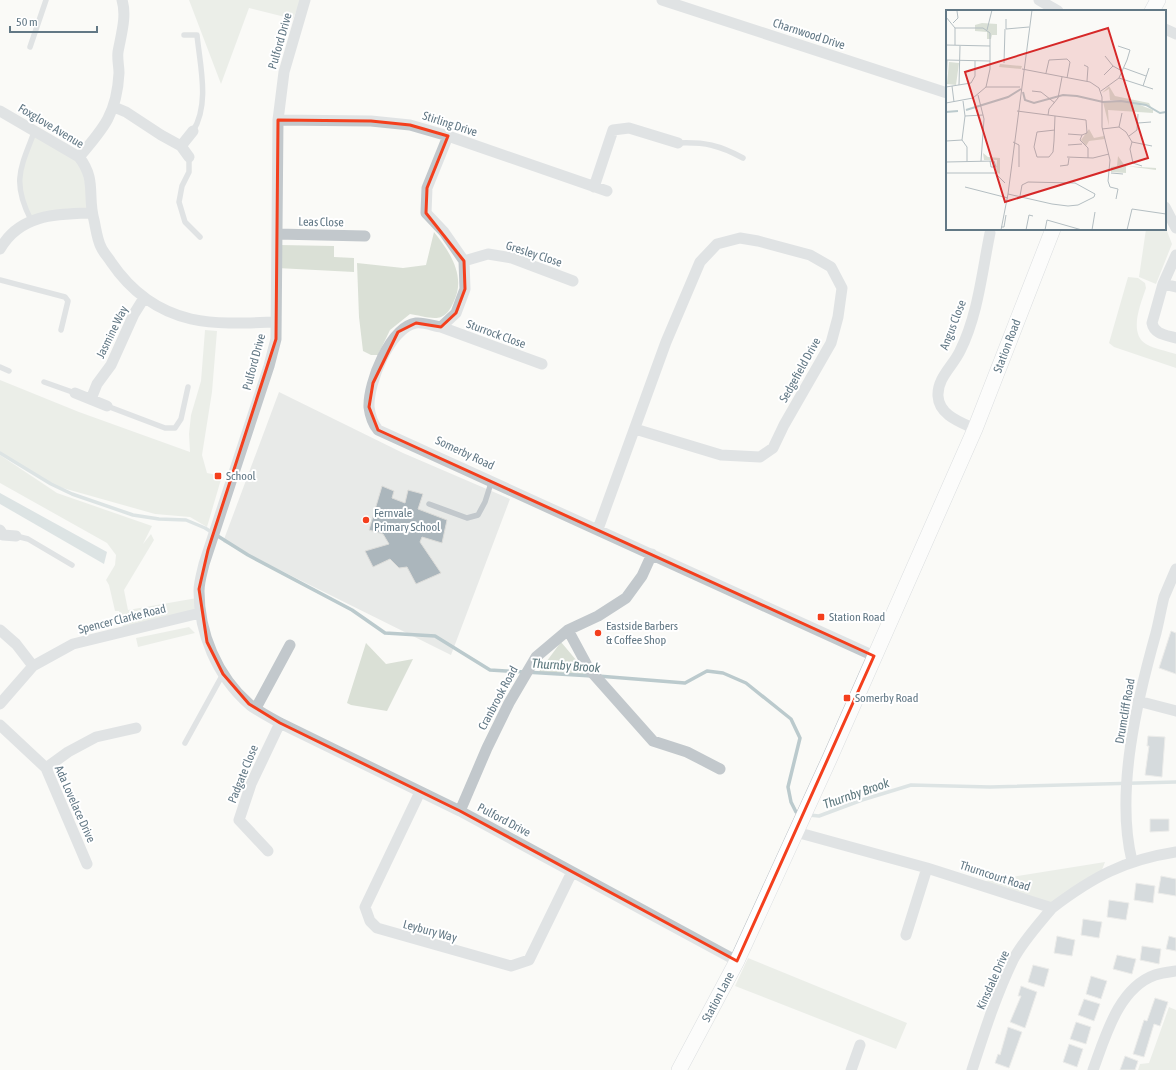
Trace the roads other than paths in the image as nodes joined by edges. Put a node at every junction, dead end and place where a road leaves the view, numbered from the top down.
1 (46, 0) edge
2 (122, 0) edge
3 (305, 0) edge
4 (662, 0) edge
5 (1158, 0) edge
6 (1044, 5) edge
7 (1056, 10) edge
8 (1153, 10) edge
9 (1166, 29) edge
10 (1176, 34) edge
11 (184, 35) dead end
12 (30, 47) dead end
13 (946, 93) edge
14 (114, 107) junction
15 (0, 111) edge
16 (278, 120) junction
17 (35, 130) junction
18 (193, 131) joint
19 (448, 136) junction
20 (678, 143) joint
21 (181, 146) junction
22 (79, 157) junction
23 (189, 157) joint
24 (743, 158) dead end
25 (594, 187) junction
26 (607, 191) dead end
27 (1166, 209) edge
28 (92, 213) junction
29 (31, 220) junction
30 (1176, 228) edge
31 (1053, 230) edge
32 (990, 233) dead end
33 (277, 234) junction
34 (365, 236) dead end
35 (200, 237) dead end
36 (0, 249) edge
37 (1176, 255) edge
38 (464, 261) junction
39 (0, 280) edge
40 (573, 281) dead end
41 (1163, 284) junction
42 (1176, 287) edge
43 (144, 298) junction
44 (276, 322) junction
45 (441, 327) junction
46 (61, 330) dead end
47 (1176, 338) edge
48 (542, 364) dead end
49 (0, 367) edge
50 (9, 371) dead end
51 (44, 382) dead end
52 (188, 387) dead end
53 (75, 393) joint
54 (91, 399) junction
55 (107, 406) joint
56 (635, 429) junction
57 (975, 429) junction
58 (492, 480) junction
59 (429, 504) dead end
60 (598, 529) junction
61 (1, 535) edge
62 (16, 536) joint
63 (652, 554) junction
64 (72, 564) dead end
65 (1176, 569) edge
66 (200, 613) junction
67 (0, 630) edge
68 (568, 630) junction
69 (290, 645) dead end
70 (874, 656) junction
71 (33, 666) junction
72 (223, 674) junction
73 (1138, 701) junction
74 (0, 704) edge
75 (256, 708) junction
76 (1176, 711) edge
77 (280, 723) junction
78 (0, 725) edge
79 (136, 728) dead end
80 (186, 743) dead end
81 (46, 768) junction
82 (720, 768) dead end
83 (420, 792) junction
84 (460, 811) junction
85 (796, 832) junction
86 (268, 850) dead end
87 (1176, 852) edge
88 (1132, 861) junction
89 (87, 864) dead end
90 (927, 868) junction
91 (572, 872) junction
92 (1052, 908) junction
93 (754, 922) joint
94 (906, 935) dead end
95 (737, 961) junction
96 (1176, 971) edge
97 (860, 1045) dead end
98 (679, 1070) edge
99 (851, 1070) edge
100 (972, 1070) edge
101 (1093, 1070) edge

1 - 12 lane
2 - 14 street
3 - 16 street, Pulford Drive
4 - 13 street, Charnwood Drive
5 - 8 street
6 - 7 street
9 - 10 street
11 - 18 lane
14 - 21 street
14 - 22 street
15 - 17 street, Foxglove Avenue
16 - 19 street, Stirling Drive
16 - 33 street, Pulford Drive
17 - 22 street, Foxglove Avenue
17 - 29 lane
18 - 21 street
19 - 25 street, Stirling Drive
19 - 38 street
20 - 24 lane
20 - 25 street
21 - 23 street
22 - 28 street, Foxglove Avenue
23 - 35 lane
25 - 26 street, Stirling Drive
27 - 30 street
28 - 29 street
28 - 43 street, Foxglove Avenue
29 - 36 street
31 - 57 street, Station Road
32 - 57 street, Angus Close
33 - 34 street, Leas Close
33 - 44 street, Pulford Drive
37 - 41 street
38 - 40 street, Gresley Close
38 - 45 street
39 - 46 lane
41 - 42 street
41 - 47 street
43 - 44 street, Foxglove Avenue
43 - 54 street, Jasmine Way
44 - 66 street, Pulford Drive
45 - 48 street, Sturrock Close
45 - 58 street, Somerby Road
49 - 50 lane
51 - 53 lane
52 - 55 lane
53 - 54 street
54 - 55 street
56 - 56 street, Sedgefield Drive
56 - 60 street, Sedgefield Drive
57 - 70 street, Station Road
58 - 59 lane
58 - 60 street, Somerby Road
60 - 63 street, Somerby Road
61 - 62 street
62 - 64 lane
63 - 68 street, Cranbrook Road
63 - 70 street, Somerby Road
65 - 73 street, Drumcliff Road
66 - 71 street, Spencer Clarke Road
66 - 72 street, Pulford Drive
67 - 71 street
68 - 82 street
68 - 84 street, Cranbrook Road
69 - 75 street
70 - 85 street, Station Road
71 - 74 street, Spencer Clarke Road
72 - 75 street, Pulford Drive
72 - 80 lane
73 - 76 street
73 - 88 street, Drumcliff Road
75 - 77 street, Pulford Drive
77 - 83 street, Pulford Drive
77 - 86 street, Padgate Close
78 - 81 street, Ada Lovelace Drive
79 - 81 street
81 - 89 street, Ada Lovelace Drive
83 - 84 street, Pulford Drive
83 - 91 street, Leybury Way
84 - 91 street, Pulford Drive
85 - 90 street, Thurncourt Road
85 - 93 street, Station Road
87 - 88 street
88 - 92 street
90 - 92 street, Thurncourt Road
90 - 94 street
91 - 95 street, Pulford Drive
92 - 100 street, Kinsdale Drive
93 - 95 street, Station Lane
95 - 98 street, Station Lane
96 - 101 street
97 - 99 street

